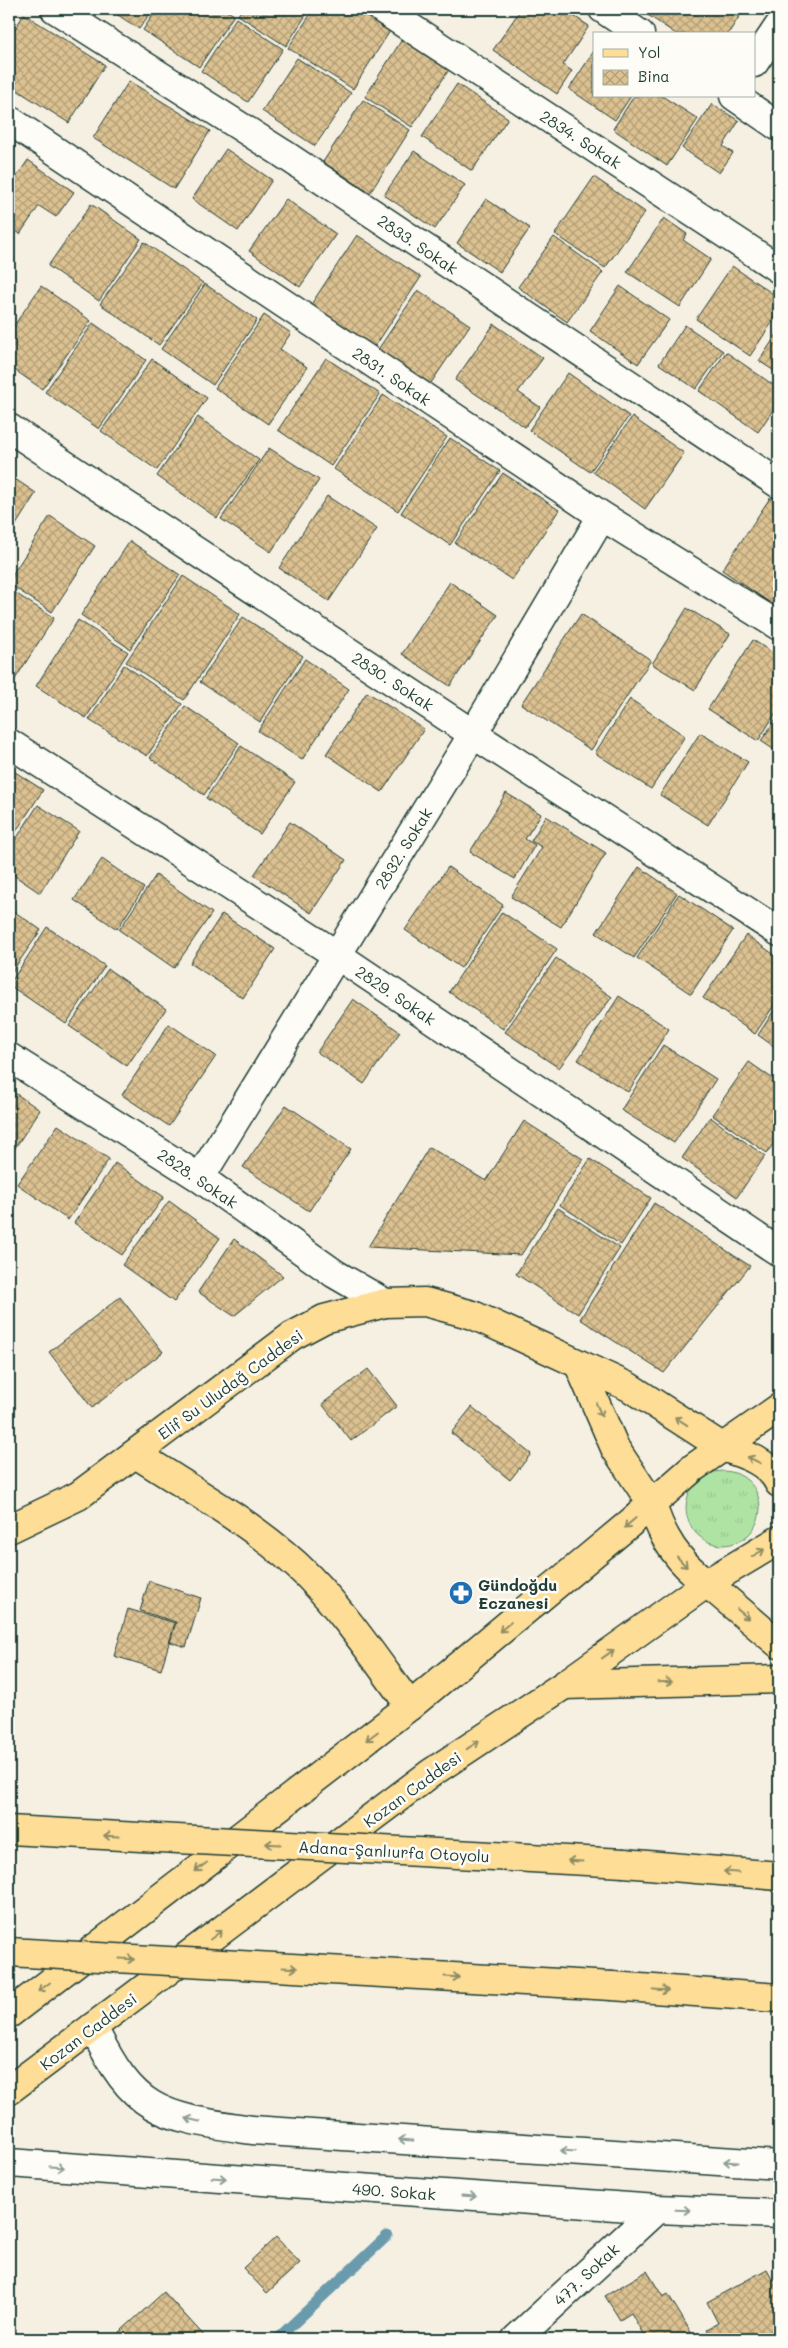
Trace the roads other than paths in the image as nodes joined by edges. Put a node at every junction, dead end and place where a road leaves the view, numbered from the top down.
1 (54, 9) edge
2 (382, 9) edge
3 (603, 9) edge
4 (779, 26) edge
5 (637, 32) edge
6 (756, 60) edge
7 (737, 98) edge
8 (9, 120) edge
9 (779, 127) edge
10 (779, 270) edge
11 (9, 428) edge
12 (779, 484) edge
13 (602, 516) junction
14 (779, 626) edge
15 (474, 734) junction
16 (9, 742) edge
17 (779, 932) edge
18 (337, 955) junction
19 (9, 1057) edge
20 (200, 1178) junction
21 (779, 1252) edge
22 (385, 1303) junction
23 (579, 1365) junction
24 (779, 1408) edge
25 (722, 1447) junction
26 (136, 1454) junction
27 (779, 1483) edge
28 (652, 1504) junction
29 (9, 1529) edge
30 (779, 1540) edge
31 (706, 1583) junction
32 (779, 1644) edge
33 (779, 1679) edge
34 (564, 1685) junction
35 (410, 1706) junction
36 (9, 1830) edge
37 (779, 1876) edge
38 (9, 1952) edge
39 (779, 1998) edge
40 (9, 2014) edge
41 (93, 2027) junction
42 (9, 2090) edge
43 (9, 2164) edge
44 (779, 2165) edge
45 (657, 2209) junction
46 (779, 2214) edge
47 (516, 2339) edge

1 - 12 street, 2833. Sokak
2 - 10 street, 2834. Sokak
3 - 5 street
4 - 6 street
7 - 9 street
8 - 13 street, 2831. Sokak
11 - 15 street, 2830. Sokak
13 - 14 street, 2831. Sokak
13 - 15 street, 2832. Sokak
15 - 17 street, 2830. Sokak
15 - 18 street, 2832. Sokak
16 - 18 street, 2829. Sokak
18 - 20 street, 2832. Sokak
18 - 21 street, 2829. Sokak
19 - 20 street, 2828. Sokak
20 - 22 street, 2828. Sokak
22 - 23 main road, Elif Su Uludağ Caddesi
22 - 26 main road, Elif Su Uludağ Caddesi
25 -> 23 main road, Elif Su Uludağ Caddesi
23 -> 28 main road
24 - 25 main road
27 -> 25 main road, Elif Su Uludağ Caddesi
25 - 28 main road
26 - 29 main road, Elif Su Uludağ Caddesi
26 - 35 main road
28 -> 31 main road
28 -> 35 main road
31 -> 30 main road, Kozan Caddesi
31 -> 32 main road
34 -> 31 main road, Kozan Caddesi
34 -> 33 main road
41 -> 34 main road, Kozan Caddesi
35 -> 40 main road
37 -> 36 main road, Adana-Şanlıurfa Otoyolu, bridge
38 -> 39 main road, bridge
41 - 42 main road, Kozan Caddesi
44 -> 41 street
43 -> 45 street, 490. Sokak
45 -> 46 street, 490. Sokak
45 - 47 street, 477. Sokak

